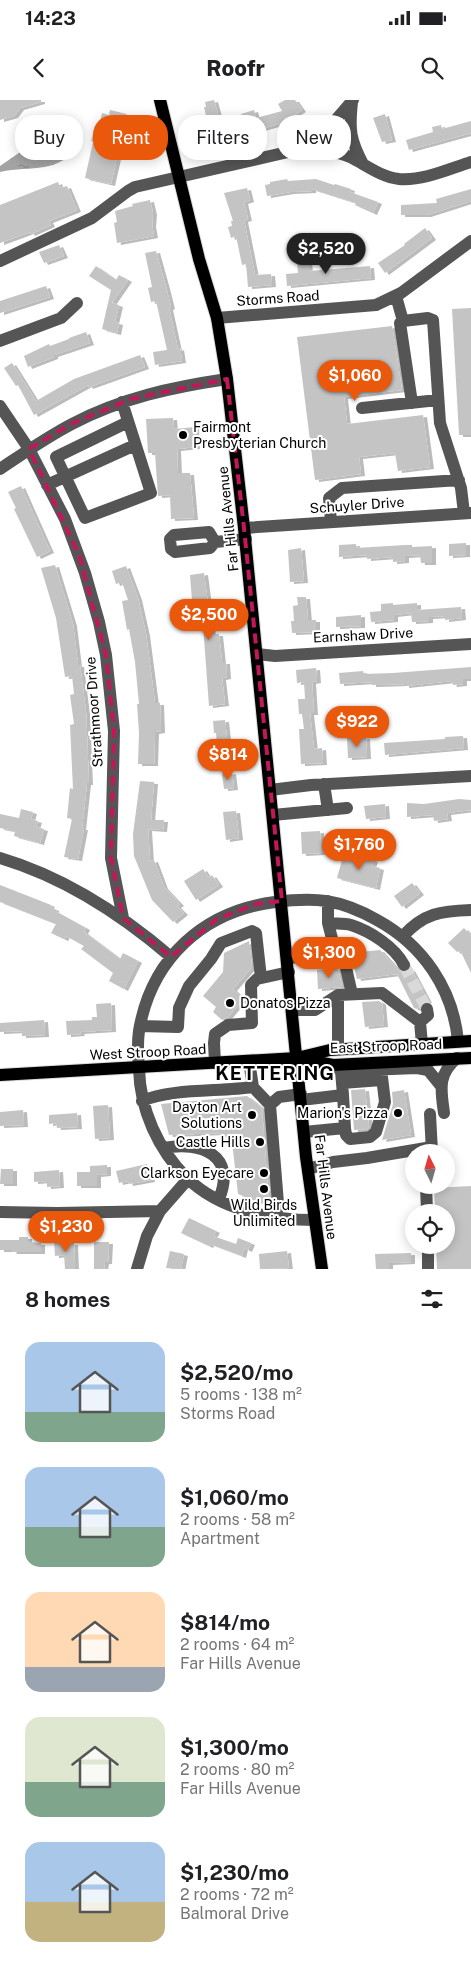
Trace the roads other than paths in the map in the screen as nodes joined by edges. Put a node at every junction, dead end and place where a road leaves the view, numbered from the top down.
1 (160, 100) edge
2 (352, 101) edge
3 (340, 115) edge
4 (277, 154) edge
5 (351, 159) edge
6 (471, 162) edge
7 (364, 164) junction
8 (179, 177) junction
9 (471, 241) edge
10 (0, 261) edge
11 (396, 296) junction
12 (77, 303) dead end
13 (217, 318) junction
14 (402, 321) junction
15 (0, 341) edge
16 (227, 379) junction
17 (438, 400) junction
18 (122, 402) junction
19 (412, 402) junction
20 (0, 406) edge
21 (362, 408) dead end
22 (128, 422) junction
23 (135, 445) junction
24 (29, 449) junction
25 (0, 469) edge
26 (65, 477) junction
27 (459, 480) junction
28 (47, 485) junction
29 (467, 513) edge
30 (331, 522) junction
31 (245, 533) junction
32 (215, 542) dead end
33 (471, 644) edge
34 (257, 654) junction
35 (471, 776) edge
36 (324, 784) junction
37 (270, 790) junction
38 (346, 808) dead end
39 (328, 810) junction
40 (273, 814) junction
41 (0, 858) edge
42 (282, 901) junction
43 (328, 901) junction
44 (471, 910) edge
45 (123, 918) junction
46 (328, 924) junction
47 (403, 936) junction
48 (336, 954) junction
49 (172, 957) junction
50 (288, 958) junction
51 (404, 965) tunnel mouth
52 (289, 972) junction
53 (261, 978) junction
54 (352, 994) junction
55 (338, 995) junction
56 (427, 1009) dead end
57 (292, 1010) junction
58 (420, 1022) junction
59 (140, 1026) junction
60 (458, 1041) junction
61 (471, 1041) edge
62 (422, 1044) junction
63 (338, 1050) junction
64 (297, 1058) junction
65 (457, 1058) junction
66 (471, 1058) edge
67 (249, 1061) junction
68 (215, 1063) junction
69 (139, 1067) junction
70 (381, 1074) junction
71 (0, 1075) edge
72 (340, 1078) junction
73 (441, 1086) junction
74 (253, 1087) junction
75 (301, 1097) junction
76 (142, 1101) junction
77 (270, 1105) junction
78 (444, 1113) dead end
79 (430, 1114) dead end
80 (345, 1128) junction
81 (304, 1132) junction
82 (432, 1144) edge
83 (164, 1148) junction
84 (405, 1153) edge
85 (308, 1168) junction
86 (188, 1179) junction
87 (219, 1199) junction
88 (160, 1211) junction
89 (0, 1212) edge
90 (276, 1218) junction
91 (314, 1220) junction
92 (428, 1254) edge
93 (136, 1269) edge
94 (322, 1269) edge
95 (428, 1269) edge

1 - 8 main road, Far Hills Avenue
2 - 3 street
2 - 7 street
4 - 8 street
5 - 7 street
6 - 7 street
8 - 10 street
8 - 13 main road, Far Hills Avenue
9 - 11 street, Storms Road
11 - 13 street, Storms Road
11 - 14 street
12 - 15 street
13 - 16 main road, Far Hills Avenue
14 - 17 street
14 - 19 street
16 - 18 street
16 - 31 main road, Far Hills Avenue
17 - 19 street
17 - 27 street
18 - 22 street
18 - 24 street
19 - 21 street
20 - 24 street, Strathmoor Drive
22 - 23 street
22 - 26 street
23 - 26 street
23 - 26 street
24 - 25 street
24 - 28 street, Strathmoor Drive
26 - 28 street
27 - 29 street
27 - 30 street
28 - 45 street, Strathmoor Drive
29 - 30 street, Schuyler Drive
30 - 31 street, Schuyler Drive
31 - 32 street, Schuyler Drive
31 - 34 main road, Far Hills Avenue
33 - 34 street, Earnshaw Drive
34 - 37 main road, Far Hills Avenue
35 - 36 street
36 - 37 street
36 - 39 street
37 - 40 main road, Far Hills Avenue
38 - 39 street
39 - 40 street
40 - 42 main road, Far Hills Avenue
41 - 45 street
42 - 43 street
42 - 49 street
42 - 50 main road, Far Hills Avenue
43 - 46 street
43 - 47 street
44 - 47 street
45 - 49 street
46 - 48 street
46 - 51 street
47 - 60 street
48 - 50 street
48 - 54 street
49 - 59 street
50 - 52 main road, Far Hills Avenue
52 - 53 street
52 - 57 main road, Far Hills Avenue
53 - 59 street
53 - 68 street
54 - 55 street
54 - 58 street
55 - 57 street
55 - 63 street
56 - 58 street
57 - 64 main road, Far Hills Avenue
58 - 62 street
59 - 69 street
60 - 61 main road, East Stroop Road
60 - 62 main road, East Stroop Road
62 - 63 main road, East Stroop Road
63 - 64 main road, East Stroop Road
64 - 67 main road, West Stroop Road
64 - 72 main road, East Stroop Road
64 - 75 main road, Far Hills Avenue
65 - 66 main road, East Stroop Road
65 - 72 main road, East Stroop Road
65 - 73 street
67 - 68 main road, West Stroop Road
67 - 74 street
68 - 69 main road, West Stroop Road
69 - 71 main road, West Stroop Road
69 - 76 street
70 - 72 street
70 - 73 street
70 - 80 street
72 - 75 street
72 - 80 street
73 - 78 street
74 - 76 street
74 - 77 street
75 - 77 street
75 - 81 main road, Far Hills Avenue
76 - 83 street
77 - 90 street
79 - 82 street
80 - 81 street
81 - 85 main road, Far Hills Avenue
83 - 86 street
83 - 87 street
84 - 85 street
85 - 91 main road, Far Hills Avenue
86 - 87 street
86 - 88 street
87 - 90 street
88 - 89 street
88 - 93 street
90 - 91 street
91 - 94 main road, Far Hills Avenue
92 - 95 street

